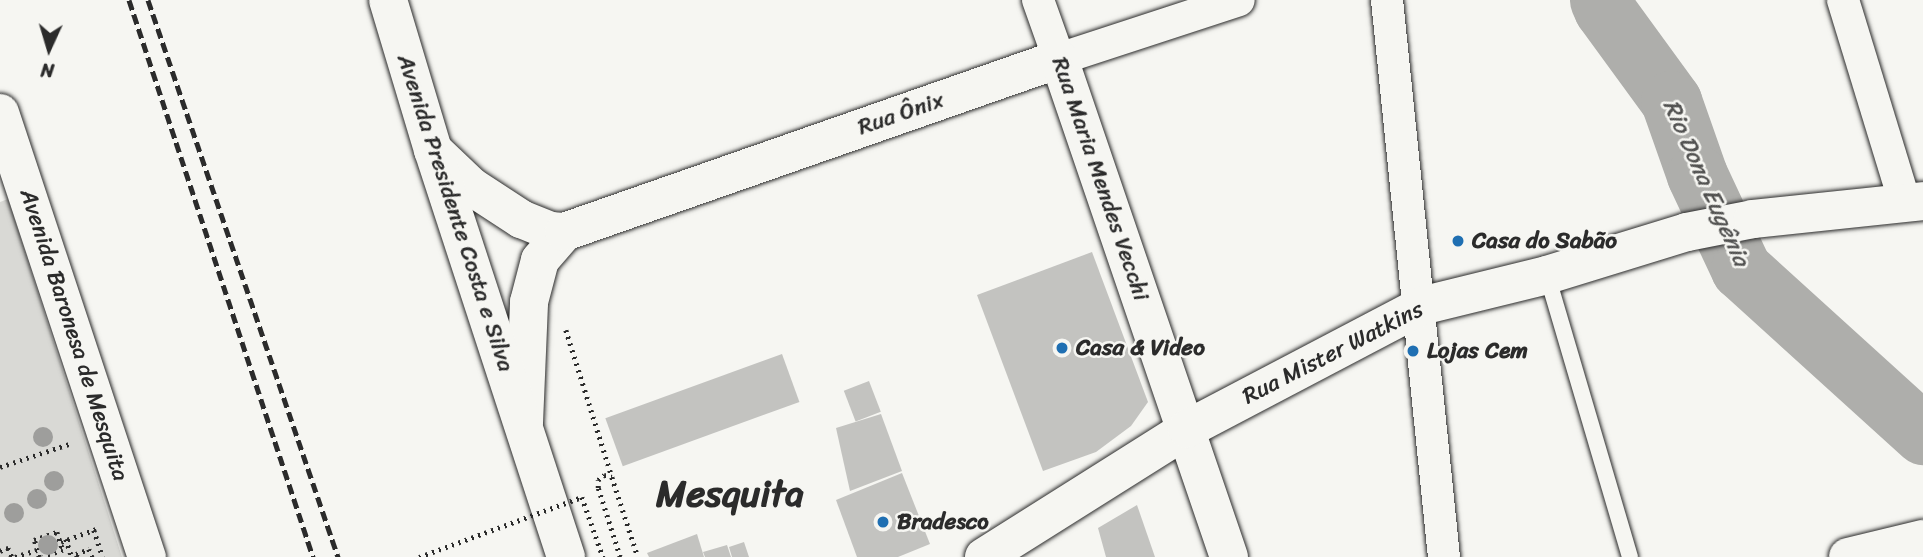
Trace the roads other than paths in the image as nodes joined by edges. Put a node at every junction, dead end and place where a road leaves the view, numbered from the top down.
1 (388, 0) edge
2 (1038, 0) edge
3 (1239, 0) edge
4 (1387, 0) edge
5 (1843, 0) edge
6 (1059, 59) junction
7 (0, 113) edge
8 (433, 150) junction
9 (11, 179) edge
10 (1914, 202) edge
11 (564, 232) junction
12 (1547, 275) junction
13 (1420, 306) junction
14 (524, 425) junction
15 (1187, 429) junction
16 (1923, 539) edge
17 (147, 557) edge
18 (566, 557) edge
19 (984, 557) edge
20 (1229, 557) edge
21 (1444, 557) edge
22 (1630, 557) edge
23 (1848, 557) edge

1 - 8 main road, Avenida Presidente Costa e Silva
2 - 6 street, Rua Maria Mendes Vecchi
3 - 6 street, Rua Ônix
4 - 13 street
5 - 10 street
6 - 11 main road, Rua Ônix
6 - 15 main road, Rua Maria Mendes Vecchi
7 - 9 main road, Avenida Baronesa de Mesquita
8 - 11 main road
8 - 14 main road, Avenida Presidente Costa e Silva
9 - 17 main road, Avenida Baronesa de Mesquita
10 - 12 main road, Rua Mister Watkins
11 - 14 main road
12 - 13 main road, Rua Mister Watkins
12 - 22 lane
13 - 15 main road, Rua Mister Watkins
13 - 21 street
14 - 18 main road, Avenida Presidente Costa e Silva
15 - 19 main road, Rua Mister Watkins
15 - 20 main road, Rua Maria Mendes Vecchi
16 - 23 main road

